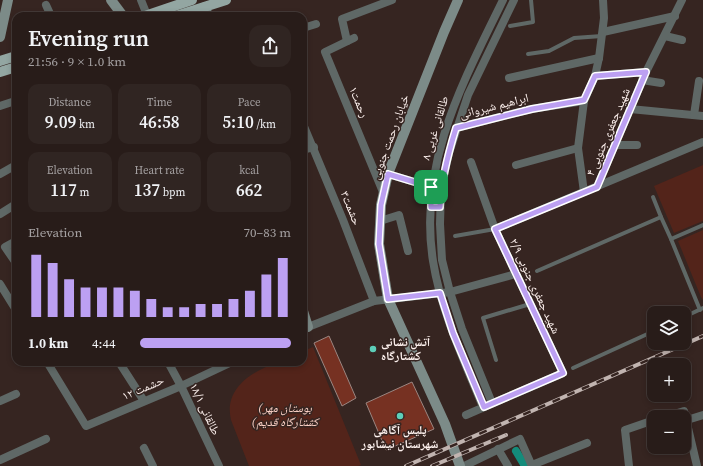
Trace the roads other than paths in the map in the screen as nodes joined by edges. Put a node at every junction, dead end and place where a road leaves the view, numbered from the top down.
1 (8, 0) edge
2 (111, 0) edge
3 (141, 0) edge
4 (192, 0) edge
5 (226, 0) edge
6 (392, 0) edge
7 (458, 0) edge
8 (504, 0) edge
9 (514, 0) edge
10 (531, 0) edge
11 (603, 0) edge
12 (682, 0) edge
13 (46, 5) dead end
14 (206, 11) edge
15 (49, 12) edge
16 (120, 12) edge
17 (145, 12) edge
18 (158, 12) edge
19 (675, 16) junction
20 (316, 24) dead end
21 (510, 26) dead end
22 (307, 27) edge
23 (602, 34) junction
24 (665, 36) junction
25 (0, 37) edge
26 (682, 40) dead end
27 (528, 54) dead end
28 (12, 57) edge
29 (598, 58) junction
30 (0, 61) edge
31 (12, 68) edge
32 (0, 72) edge
33 (595, 76) junction
34 (644, 76) junction
35 (508, 78) dead end
36 (699, 81) dead end
37 (661, 83) dead end
38 (584, 100) junction
39 (12, 102) edge
40 (0, 106) edge
41 (630, 109) junction
42 (694, 115) junction
43 (703, 116) edge
44 (456, 128) junction
45 (307, 132) edge
46 (703, 142) edge
47 (615, 145) junction
48 (637, 145) dead end
49 (314, 147) junction
50 (578, 148) junction
51 (307, 149) edge
52 (471, 162) dead end
53 (516, 166) dead end
54 (12, 167) edge
55 (0, 174) edge
56 (388, 174) junction
57 (431, 187) junction
58 (597, 187) junction
59 (383, 192) junction
60 (584, 192) junction
61 (653, 197) dead end
62 (12, 206) edge
63 (431, 207) junction
64 (440, 207) junction
65 (0, 214) edge
66 (661, 217) junction
67 (380, 221) junction
68 (703, 226) edge
69 (495, 229) junction
70 (455, 236) dead end
71 (671, 239) junction
72 (12, 243) edge
73 (408, 250) dead end
74 (12, 257) edge
75 (536, 271) dead end
76 (516, 274) junction
77 (0, 284) edge
78 (450, 292) junction
79 (440, 293) junction
80 (388, 299) junction
81 (374, 301) junction
82 (12, 304) edge
83 (530, 304) junction
84 (701, 309) edge
85 (691, 314) edge
86 (307, 328) edge
87 (647, 334) edge
88 (496, 360) dead end
89 (49, 366) edge
90 (122, 366) edge
91 (170, 366) edge
92 (224, 366) edge
93 (573, 368) dead end
94 (181, 386) junction
95 (16, 394) dead end
96 (0, 400) edge
97 (144, 401) junction
98 (492, 403) junction
99 (484, 407) junction
100 (466, 415) dead end
101 (703, 415) edge
102 (691, 419) edge
103 (647, 422) edge
104 (46, 438) dead end
105 (691, 438) edge
106 (587, 443) dead end
107 (144, 448) dead end
108 (498, 449) junction
109 (0, 460) edge
110 (153, 466) edge
111 (218, 466) edge
112 (460, 466) edge
113 (464, 466) edge
114 (508, 466) edge
115 (532, 466) edge
116 (629, 466) edge
117 (697, 466) edge

1 - 25 street
2 - 16 street
3 - 17 street
4 - 18 main road
5 - 14 main road
6 - 59 street, رحمت۱
7 - 56 street, خیابان رحمت جنوبی
8 - 57 street, طالقانی غربی ۸
9 - 44 street, طالقانی غربی ۸
10 - 21 lane
11 - 23 street
12 - 19 street, شهید جعفری جنوبی ۴
13 - 15 street
19 - 23 street
19 - 24 street, شهید جعفری جنوبی ۴
20 - 22 street
23 - 27 lane
23 - 29 street
24 - 26 street
24 - 34 street, شهید جعفری جنوبی ۴
28 - 30 main road
29 - 33 street
29 - 35 street
31 - 32 main road
33 - 34 street
33 - 38 street
34 - 37 street
34 - 41 street, شهید جعفری جنوبی ۴
36 - 42 street
38 - 44 street, ابراهیم شیروانی
38 - 50 street
39 - 40 street
41 - 42 street
41 - 47 street, شهید جعفری جنوبی ۴
42 - 43 street
44 - 64 street, طالقانی غربی ۸
45 - 49 street, حشمت۳
46 - 58 street
47 - 48 street
47 - 58 street, شهید جعفری جنوبی ۴
49 - 51 street
49 - 81 street, حشمت۳
50 - 53 street
50 - 60 street
52 - 69 street, شهید جعفری جنوبی ۲/۹
54 - 55 street
56 - 57 street
56 - 59 street, خیابان رحمت جنوبی
57 - 63 street, طالقانی غربی ۸
58 - 60 street
59 - 67 street, خیابان رحمت جنوبی
60 - 69 street
61 - 66 lane
62 - 65 street
63 - 64 street
63 - 79 street, طالقانی غربی ۸
64 - 78 street, طالقانی غربی ۸
66 - 71 lane
66 - 75 lane
67 - 73 street
67 - 80 street, خیابان رحمت جنوبی
68 - 71 lane
69 - 70 lane
69 - 76 street, شهید جعفری جنوبی ۲/۹
71 - 84 lane
72 - 74 street
76 - 78 street
76 - 83 street, شهید جعفری جنوبی ۲/۹
77 - 82 street
78 - 79 street
78 - 98 street, طالقانی غربی ۸
79 - 80 street
79 - 99 street, طالقانی غربی ۸
80 - 81 street
80 - 112 street, خیابان رحمت جنوبی
81 - 86 street
83 - 88 lane
83 - 98 street, شهید جعفری جنوبی ۲/۹
84 - 85 lane
87 - 93 lane
89 - 97 street, حشمت ۱۲
90 - 97 street
91 - 94 street, طالقانی ۱۸/۱
92 - 94 street, حشمت ۱۲
94 - 97 street, حشمت ۱۲
94 - 111 street, طالقانی ۱۸/۱
95 - 96 street
98 - 99 street
99 - 100 street
101 - 102 street
103 - 116 street
104 - 109 street
105 - 117 street
106 - 115 street
107 - 110 street
108 - 113 street
108 - 114 street
108 - 115 street

